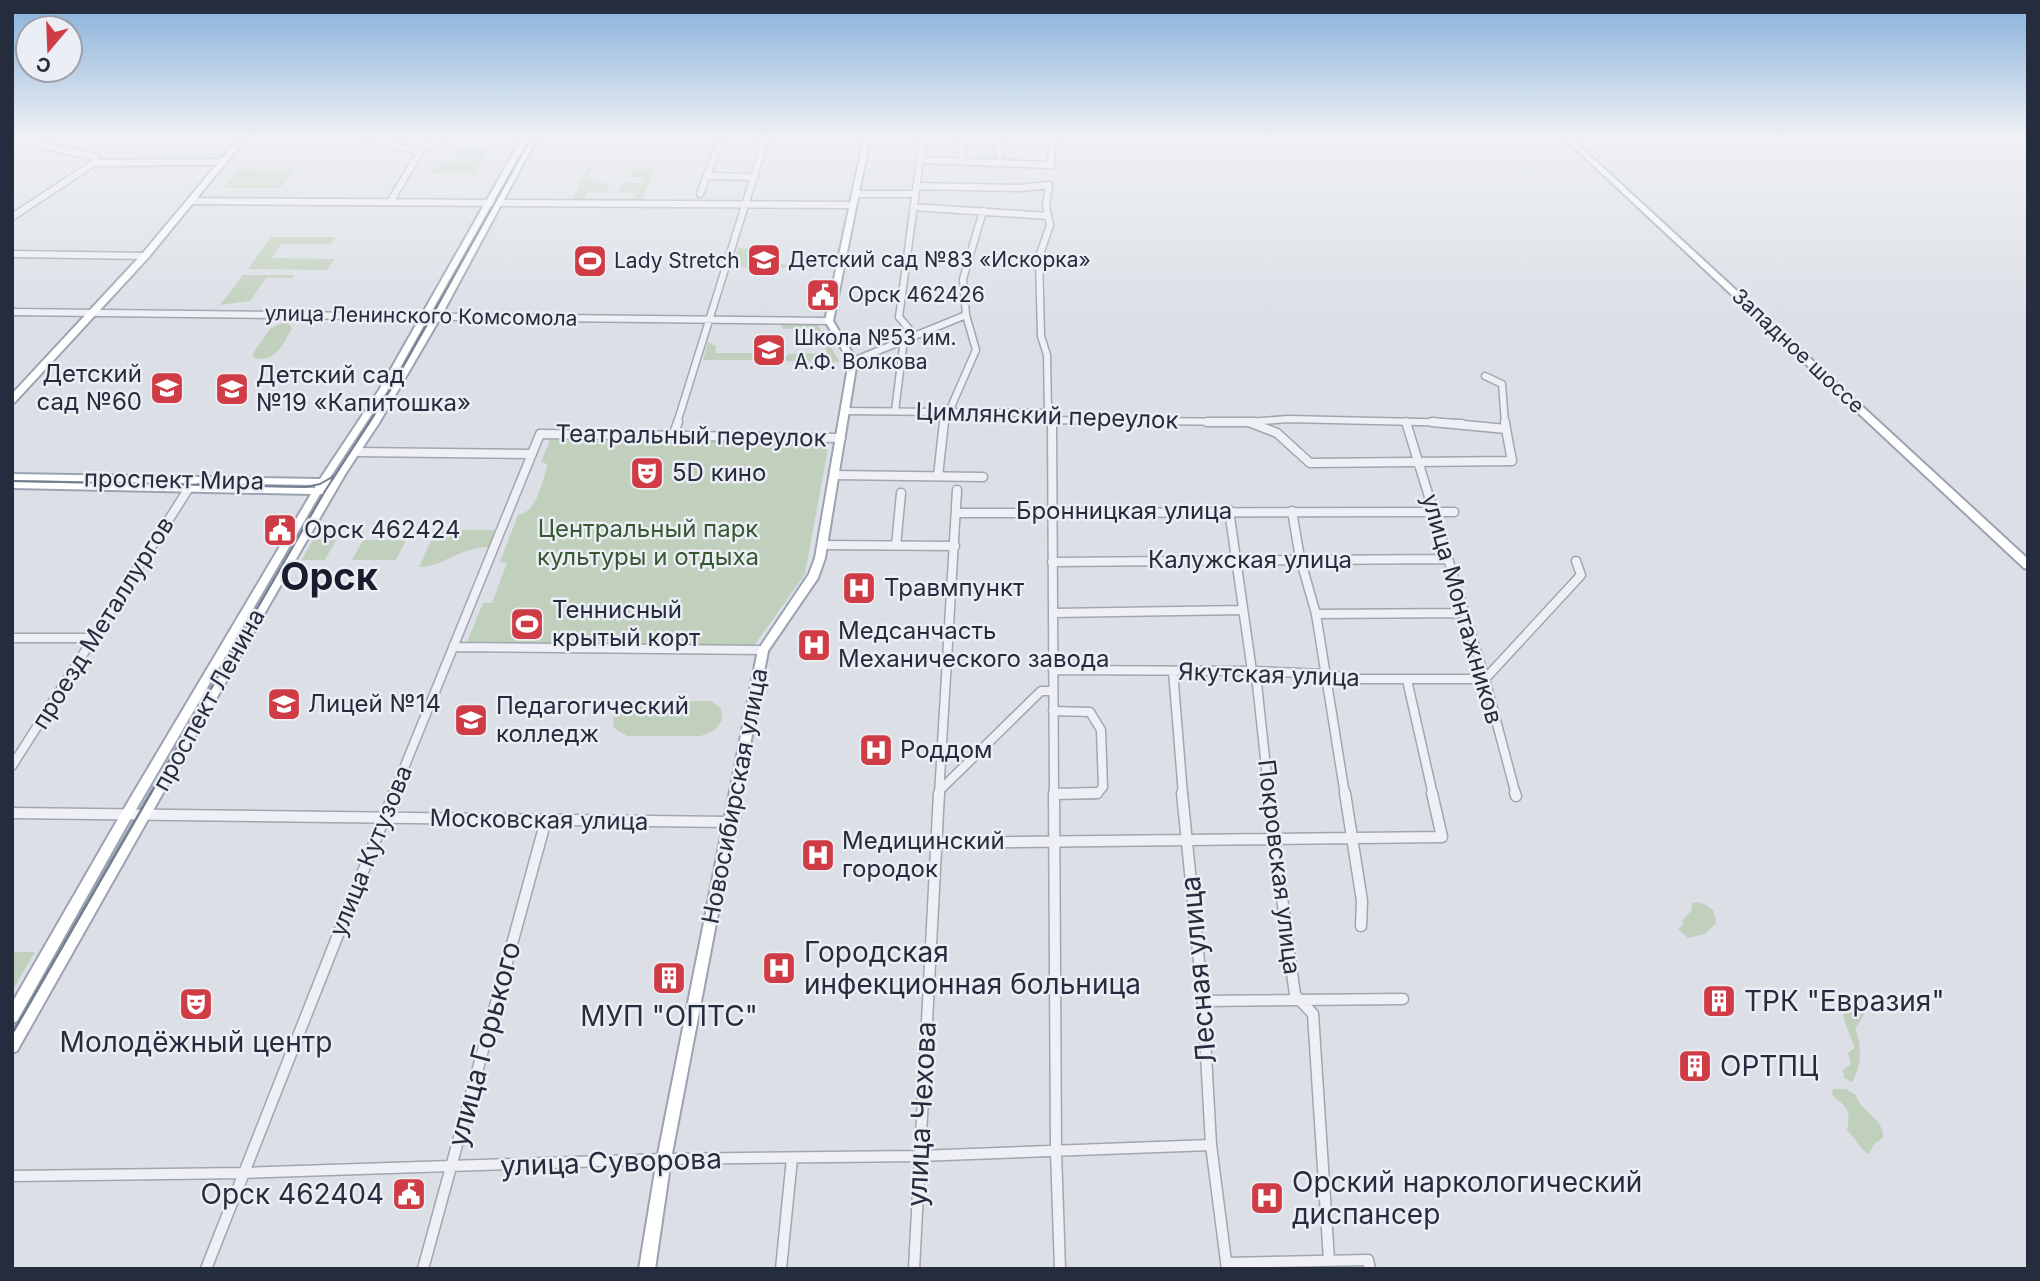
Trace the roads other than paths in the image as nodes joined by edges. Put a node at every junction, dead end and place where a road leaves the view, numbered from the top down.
1 (41, 198) edge
2 (194, 198) edge
3 (393, 198) edge
4 (498, 198) edge
5 (748, 198) edge
6 (877, 198) edge
7 (914, 198) edge
8 (1047, 198) edge
9 (1632, 198) edge
10 (854, 200) junction
11 (191, 201) junction
12 (390, 202) junction
13 (496, 202) junction
14 (746, 205) junction
15 (913, 206) junction
16 (983, 211) junction
17 (1048, 216) junction
18 (12, 217) edge
19 (12, 254) edge
20 (145, 256) junction
21 (459, 257) junction
22 (471, 257) junction
23 (12, 312) edge
24 (94, 313) junction
25 (966, 315) junction
26 (424, 316) junction
27 (437, 316) junction
28 (710, 319) junction
29 (829, 321) junction
30 (914, 335) junction
31 (905, 339) junction
32 (411, 352) junction
33 (853, 361) junction
34 (1485, 376) dead end
35 (391, 377) junction
36 (402, 377) junction
37 (388, 391) junction
38 (12, 400) edge
39 (12, 409) edge
40 (846, 411) junction
41 (895, 411) junction
42 (949, 412) junction
43 (1050, 416) junction
44 (1249, 422) junction
45 (1406, 422) junction
46 (363, 423) junction
47 (375, 423) junction
48 (1506, 429) junction
49 (540, 434) joint
50 (673, 436) junction
51 (841, 438) junction
52 (348, 441) junction
53 (361, 441) junction
54 (354, 452) junction
55 (532, 454) junction
56 (1419, 464) junction
57 (835, 475) junction
58 (938, 476) junction
59 (983, 477) dead end
60 (15, 481) edge
61 (192, 485) junction
62 (321, 486) junction
63 (333, 486) junction
64 (957, 490) dead end
65 (901, 493) dead end
66 (1229, 510) junction
67 (1292, 510) junction
68 (1053, 511) junction
69 (1433, 512) junction
70 (1454, 512) dead end
71 (956, 513) junction
72 (823, 545) junction
73 (896, 545) junction
74 (955, 546) junction
75 (1300, 558) junction
76 (1236, 559) junction
77 (1447, 559) junction
78 (1576, 561) dead end
79 (283, 562) junction
80 (1052, 562) junction
81 (2028, 565) edge
82 (1243, 610) junction
83 (1053, 613) junction
84 (1464, 613) junction
85 (1316, 614) junction
86 (246, 626) junction
87 (12, 638) edge
88 (95, 638) junction
89 (453, 647) junction
90 (763, 650) junction
91 (1053, 670) junction
92 (1173, 671) junction
93 (1252, 671) junction
94 (1325, 674) junction
95 (1485, 679) junction
96 (1407, 680) junction
97 (1053, 691) junction
98 (195, 701) junction
99 (209, 701) junction
100 (1053, 711) junction
101 (12, 766) edge
102 (939, 791) junction
103 (1054, 794) junction
104 (1516, 796) dead end
105 (12, 813) edge
106 (126, 816) junction
107 (144, 816) junction
108 (384, 818) junction
109 (546, 820) junction
110 (729, 822) junction
111 (1351, 838) junction
112 (1186, 839) junction
113 (1274, 839) junction
114 (1055, 841) junction
115 (937, 843) junction
116 (64, 926) junction
117 (80, 926) junction
118 (1361, 926) dead end
119 (48, 953) junction
120 (65, 954) junction
121 (1402, 999) dead end
122 (1203, 1001) junction
123 (1299, 1001) junction
124 (35, 1006) junction
125 (15, 1011) edge
126 (14, 1040) edge
127 (1210, 1145) junction
128 (1056, 1152) junction
129 (918, 1156) junction
130 (792, 1158) junction
131 (664, 1159) junction
132 (451, 1167) junction
133 (242, 1173) junction
134 (12, 1176) edge
135 (1329, 1260) junction
136 (1227, 1266) edge
137 (206, 1269) edge
138 (423, 1269) edge
139 (647, 1269) edge
140 (781, 1269) edge
141 (914, 1269) edge
142 (1060, 1269) edge
143 (1370, 1269) edge

1 - 18 street
2 - 11 main road
3 - 12 street
4 - 13 main road, проспект Ленина
5 - 14 street
6 - 10 street
7 - 15 street
8 - 17 street
9 - 81 main road, Западное шоссе
10 - 14 street
10 - 29 main road
11 - 12 street
11 - 20 main road
12 - 13 street
13 - 14 street
13 - 21 main road, проспект Ленина
13 - 22 main road, проспект Ленина
14 - 28 street
15 - 16 street
15 - 30 street
16 - 17 street
16 - 25 street
17 - 43 street
19 - 20 street
20 - 24 main road
21 - 22 street
21 - 26 main road, проспект Ленина
22 - 27 main road, проспект Ленина
23 - 24 street, улица Ленинского Комсомола
24 - 26 street, улица Ленинского Комсомола
24 - 38 main road
24 - 39 main road
25 - 30 street
25 - 42 street
26 - 27 street, улица Ленинского Комсомола
26 - 32 main road, проспект Ленина
27 - 28 street, улица Ленинского Комсомола
27 - 32 main road, проспект Ленина
28 - 29 street, улица Ленинского Комсомола
28 - 50 street
29 - 33 main road
30 - 31 street
31 - 33 street
31 - 41 street
32 - 35 main road, проспект Ленина
32 - 36 main road, проспект Ленина
33 - 40 main road, Новосибирская улица
34 - 48 street
35 - 36 street
35 - 37 main road, проспект Ленина
36 - 37 main road, проспект Ленина
37 - 46 main road, проспект Ленина
37 - 47 main road, проспект Ленина
40 - 41 street, Цимлянский переулок
40 - 51 main road, Новосибирская улица
41 - 42 street, Цимлянский переулок
42 - 43 street, Цимлянский переулок
42 - 58 street
43 - 44 street, Цимлянский переулок
43 - 68 street
44 - 45 street, Цимлянский переулок
44 - 56 street
45 - 48 street, Цимлянский переулок
45 - 56 street, улица Монтажников
46 - 47 street
46 - 52 main road, проспект Ленина
47 - 53 main road, проспект Ленина
48 - 56 street
49 - 50 street, Театральный переулок
49 - 55 street, улица Кутузова
50 - 51 street, Театральный переулок
51 - 57 main road, Новосибирская улица
52 - 53 street
52 - 62 main road, проспект Ленина
53 - 54 main road, проспект Ленина
54 - 55 street
54 - 63 main road, проспект Ленина
55 - 89 street, улица Кутузова
56 - 69 street, улица Монтажников
57 - 58 street
57 - 72 main road, Новосибирская улица
58 - 59 street
60 - 61 main road, проспект Мира
61 - 62 main road, проспект Мира
61 - 88 street, проезд Металлургов
62 - 63 main road, проспект Мира
62 - 79 main road, проспект Ленина
63 - 79 main road, проспект Ленина
64 - 71 street, улица Чехова
65 - 73 street
66 - 67 street, Бронницкая улица
66 - 68 street, Бронницкая улица
66 - 76 street, Покровская улица
67 - 69 street, Бронницкая улица
67 - 75 street
68 - 71 street, Бронницкая улица
68 - 80 street
69 - 70 street, Бронницкая улица
69 - 77 street, улица Монтажников
71 - 74 street, улица Чехова
72 - 73 street
72 - 90 main road, Новосибирская улица
73 - 74 street
74 - 102 street, улица Чехова
75 - 76 street, Калужская улица
75 - 77 street, Калужская улица
75 - 85 street
76 - 80 street, Калужская улица
76 - 82 street, Покровская улица
77 - 84 street, улица Монтажников
78 - 95 street
79 - 86 main road, проспект Ленина
80 - 83 street
82 - 83 street
82 - 93 street, Покровская улица
83 - 91 street
84 - 85 street
84 - 95 street, улица Монтажников
85 - 94 street
86 - 98 main road, проспект Ленина
86 - 99 main road, проспект Ленина
87 - 88 street
88 - 101 street, проезд Металлургов
89 - 90 street
89 - 108 street, улица Кутузова
90 - 110 main road, Новосибирская улица
91 - 92 street, Якутская улица
91 - 97 street
92 - 93 street, Якутская улица
92 - 112 street, Лесная улица
93 - 94 street, Якутская улица
93 - 113 street, Покровская улица
94 - 96 street, Якутская улица
94 - 111 street
95 - 96 street, Якутская улица
95 - 104 street, улица Монтажников
96 - 111 street
97 - 100 street
97 - 102 street
98 - 99 street
98 - 106 main road, проспект Ленина
99 - 107 main road, проспект Ленина
100 - 103 street
100 - 103 street
102 - 115 street, улица Чехова
103 - 114 street
105 - 106 street, Московская улица
106 - 107 street, Московская улица
106 - 116 main road, проспект Ленина
107 - 108 street, Московская улица
107 - 117 main road, проспект Ленина
108 - 109 street, Московская улица
108 - 133 street, улица Кутузова
109 - 110 street, Московская улица
109 - 132 street, улица Горького
110 - 131 main road, Новосибирская улица
111 - 113 street
111 - 118 street
112 - 113 street
112 - 114 street
112 - 122 street, Лесная улица
113 - 123 street, Покровская улица
114 - 115 street
114 - 128 street
115 - 129 street, улица Чехова
116 - 117 street
116 - 119 main road, проспект Ленина
117 - 120 main road, проспект Ленина
119 - 120 street
119 - 125 main road, проспект Ленина
120 - 124 main road, проспект Ленина
121 - 123 street
122 - 123 street
122 - 127 street, Лесная улица
123 - 135 street, Покровская улица
124 - 125 street
124 - 126 main road, проспект Ленина
127 - 128 street, улица Суворова
127 - 136 street, Лесная улица
128 - 129 street, улица Суворова
128 - 142 street
129 - 130 street, улица Суворова
129 - 141 street, улица Чехова
130 - 131 street, улица Суворова
130 - 140 street
131 - 132 street, улица Суворова
131 - 139 main road, Новосибирская улица
132 - 133 street, улица Суворова
132 - 138 street, улица Горького
133 - 134 street, улица Суворова
133 - 137 street, улица Кутузова
135 - 136 street
135 - 143 street

